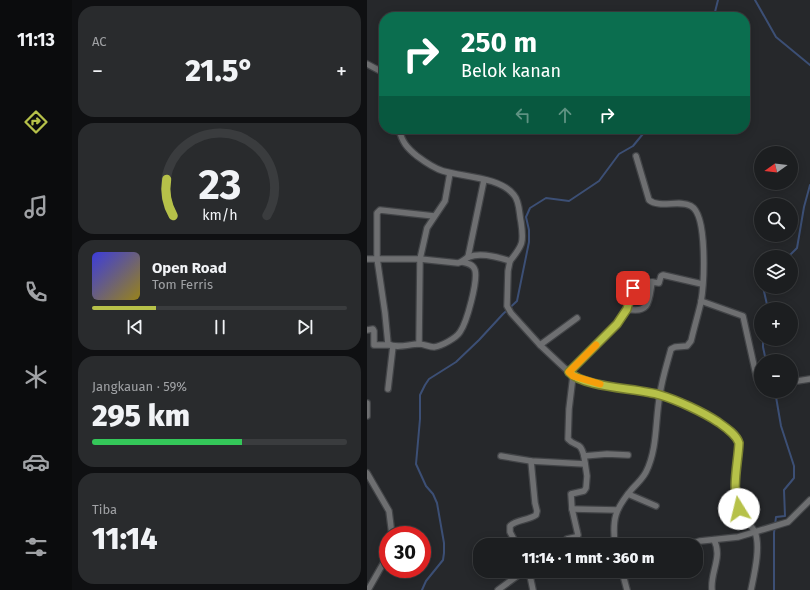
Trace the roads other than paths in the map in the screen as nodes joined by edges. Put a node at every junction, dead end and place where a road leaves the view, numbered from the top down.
1 (367, 64) edge
2 (379, 71) edge
3 (400, 134) edge
4 (636, 156) dead end
5 (450, 173) junction
6 (484, 180) junction
7 (434, 216) junction
8 (468, 257) junction
9 (377, 258) junction
10 (367, 259) edge
11 (420, 259) junction
12 (510, 261) junction
13 (462, 262) junction
14 (652, 282) junction
15 (702, 284) junction
16 (701, 301) junction
17 (627, 309) junction
18 (577, 318) dead end
19 (367, 330) edge
20 (419, 344) junction
21 (540, 345) junction
22 (391, 346) junction
23 (754, 365) edge
24 (571, 374) junction
25 (810, 379) edge
26 (798, 381) edge
27 (388, 389) dead end
28 (659, 394) junction
29 (367, 403) edge
30 (367, 416) edge
31 (628, 455) dead end
32 (501, 456) dead end
33 (584, 456) junction
34 (531, 461) junction
35 (585, 464) junction
36 (367, 473) edge
37 (628, 494) junction
38 (810, 500) edge
39 (656, 506) dead end
40 (572, 509) junction
41 (617, 510) junction
42 (391, 526) edge
43 (755, 533) junction
44 (513, 538) edge
45 (572, 538) edge
46 (614, 538) edge
47 (714, 540) junction
48 (703, 542) edge
49 (379, 571) edge
50 (514, 578) edge
51 (530, 578) edge
52 (624, 578) edge
53 (368, 590) edge
54 (498, 590) edge
55 (533, 590) edge
56 (627, 590) edge
57 (712, 590) edge
58 (751, 590) edge

1 - 2 street
3 - 5 street
4 - 15 street
5 - 6 street
5 - 7 street
6 - 8 street
6 - 12 street
7 - 9 street
7 - 11 street
8 - 12 street
8 - 13 street
9 - 10 street
9 - 11 street
9 - 22 street
11 - 13 street
11 - 20 street
12 - 21 street
13 - 20 street
14 - 15 street
14 - 17 street
14 - 17 street
15 - 16 street
16 - 23 street
16 - 28 street
17 - 24 street
18 - 21 street
19 - 22 street
20 - 22 street
21 - 24 street
22 - 27 street
24 - 28 street
24 - 33 street
25 - 26 street
28 - 37 street
28 - 43 street
29 - 30 street
31 - 33 street
32 - 34 street
33 - 35 street
34 - 35 street
34 - 44 street
35 - 40 street
36 - 42 street
37 - 39 street
37 - 41 street
38 - 43 street
40 - 41 street
40 - 45 street
41 - 46 street
43 - 47 street
43 - 58 street
47 - 48 street
47 - 57 street
49 - 53 street
50 - 54 street
51 - 55 street
52 - 56 street

